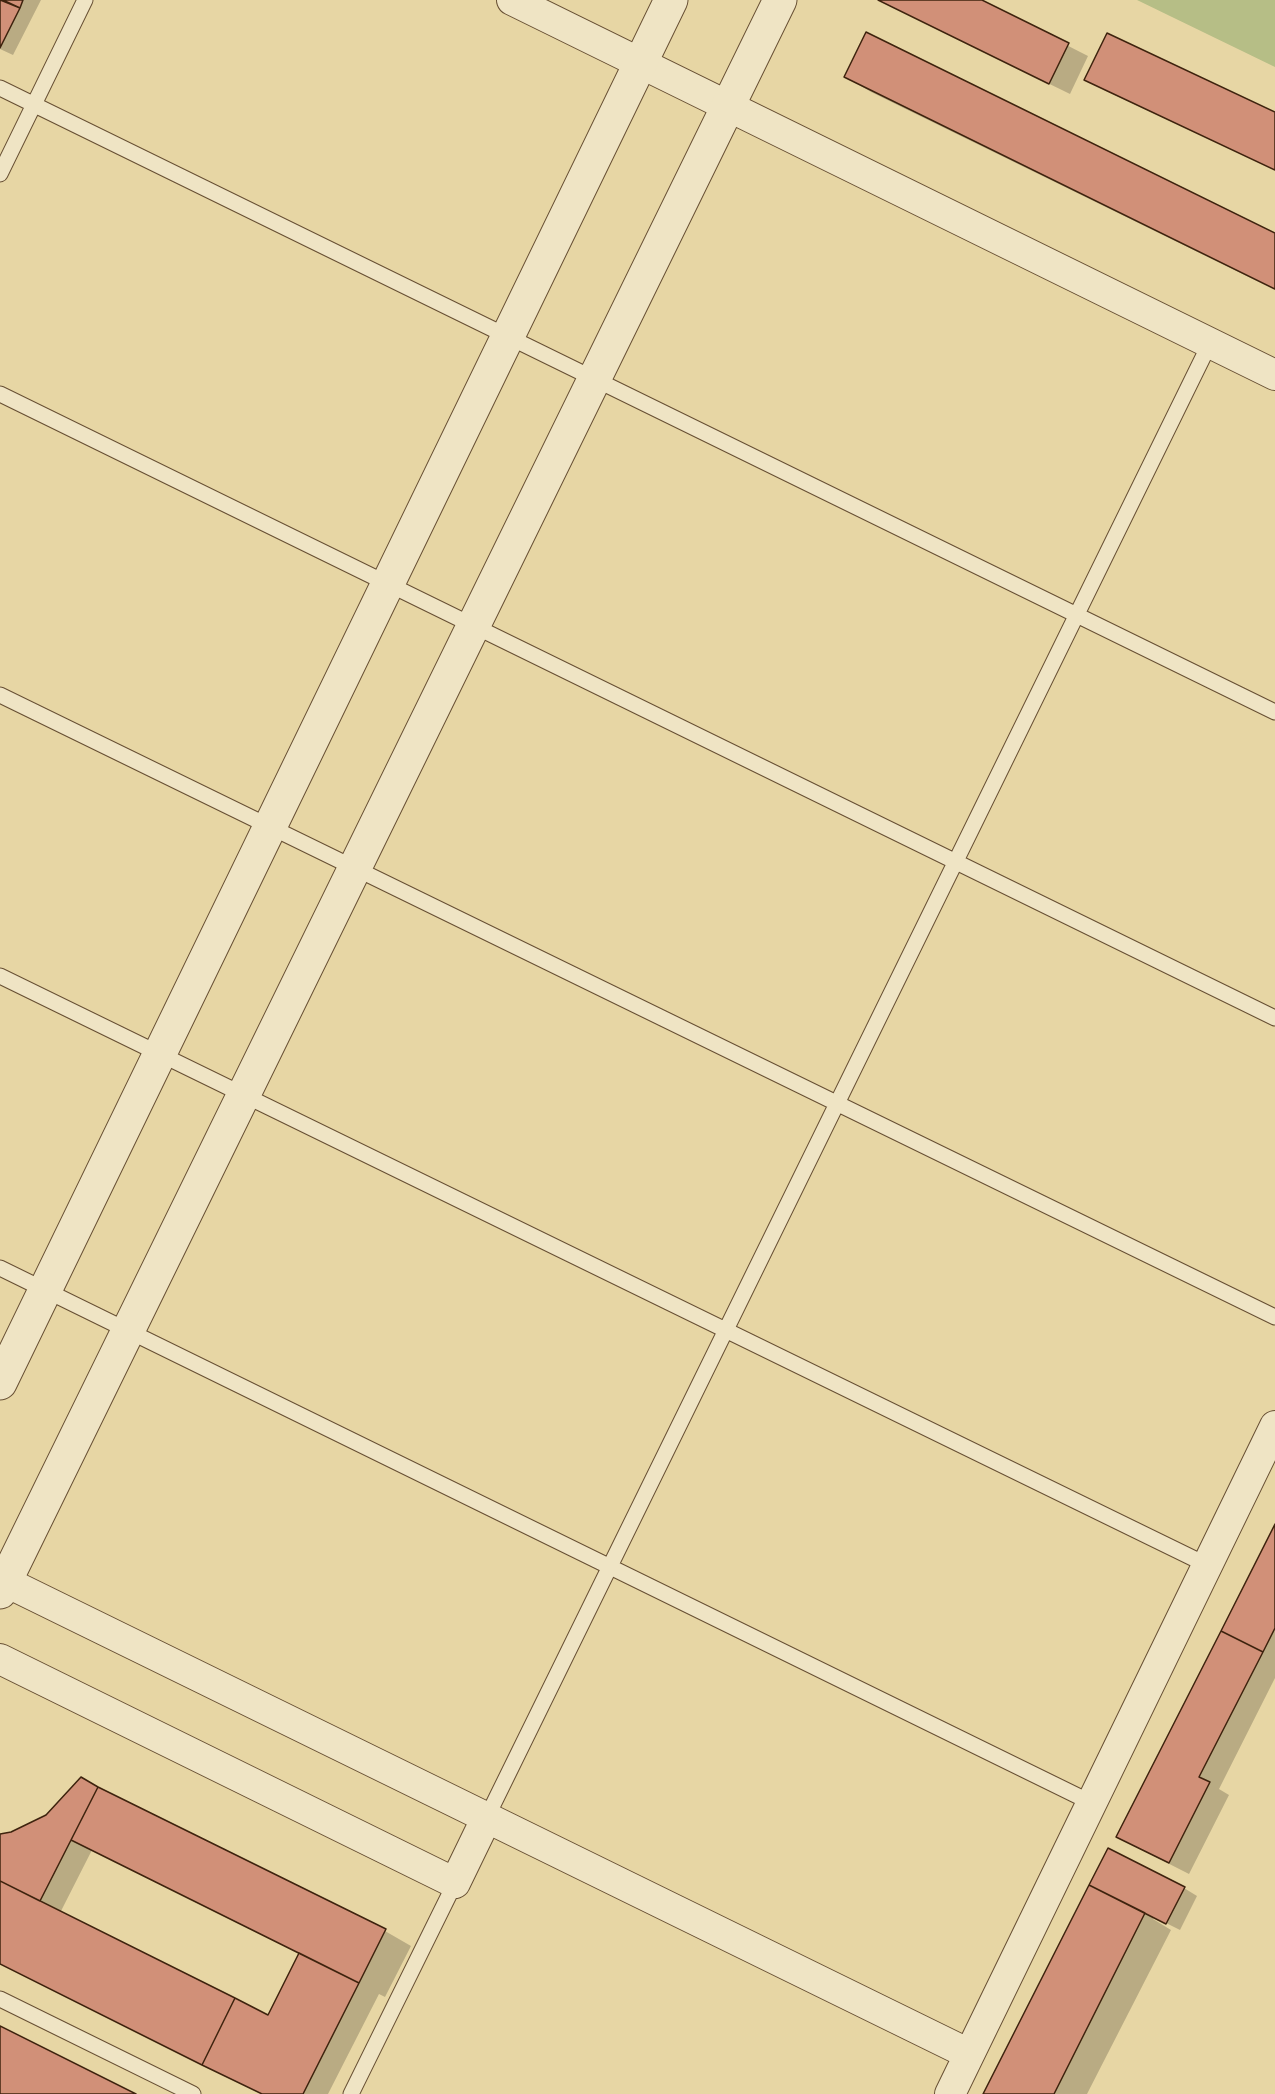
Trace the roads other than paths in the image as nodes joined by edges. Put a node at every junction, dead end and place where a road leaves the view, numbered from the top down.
1 (85, 0) edge
2 (512, 0) edge
3 (671, 0) edge
4 (780, 0) edge
5 (640, 63) junction
6 (0, 88) edge
7 (34, 105) junction
8 (728, 106) junction
9 (0, 174) edge
10 (507, 336) junction
11 (1210, 343) junction
12 (1275, 375) edge
13 (594, 379) junction
14 (0, 394) edge
15 (387, 583) junction
16 (1077, 615) junction
17 (474, 626) junction
18 (0, 695) edge
19 (1275, 712) edge
20 (270, 826) junction
21 (956, 861) junction
22 (355, 868) junction
23 (0, 976) edge
24 (1275, 1018) edge
25 (159, 1053) junction
26 (244, 1095) junction
27 (837, 1103) junction
28 (0, 1268) edge
29 (45, 1290) junction
30 (1275, 1317) edge
31 (726, 1330) junction
32 (128, 1331) junction
33 (0, 1383) edge
34 (1275, 1426) edge
35 (1207, 1565) junction
36 (610, 1567) junction
37 (2, 1584) edge
38 (0, 1659) edge
39 (1092, 1803) junction
40 (488, 1817) junction
41 (455, 1882) junction
42 (0, 1999) edge
43 (969, 2054) junction
44 (193, 2094) edge
45 (351, 2094) edge
46 (950, 2094) edge

1 - 7 lane
2 - 5 street
3 - 5 street
4 - 8 street
5 - 8 street
5 - 10 street
6 - 7 lane
7 - 9 lane
7 - 10 lane
8 - 11 street
8 - 13 street
10 - 13 lane
10 - 15 street
11 - 12 street
11 - 16 lane
13 - 16 lane
13 - 17 street
14 - 15 lane
15 - 17 lane
15 - 20 street
16 - 19 lane
16 - 21 lane
17 - 21 lane
17 - 22 street
18 - 20 lane
20 - 22 lane
20 - 25 street
21 - 24 lane
21 - 27 lane
22 - 26 street
22 - 27 lane
23 - 25 lane
25 - 26 lane
25 - 29 street
26 - 31 lane
26 - 32 street
27 - 30 lane
27 - 31 lane
28 - 29 lane
29 - 32 lane
29 - 33 street
31 - 35 lane
31 - 36 lane
32 - 36 lane
32 - 37 street
34 - 35 street
35 - 39 street
36 - 39 lane
36 - 40 lane
37 - 40 street
38 - 41 street
39 - 43 street
40 - 41 street
40 - 43 street
41 - 45 lane
42 - 44 lane
43 - 46 street

